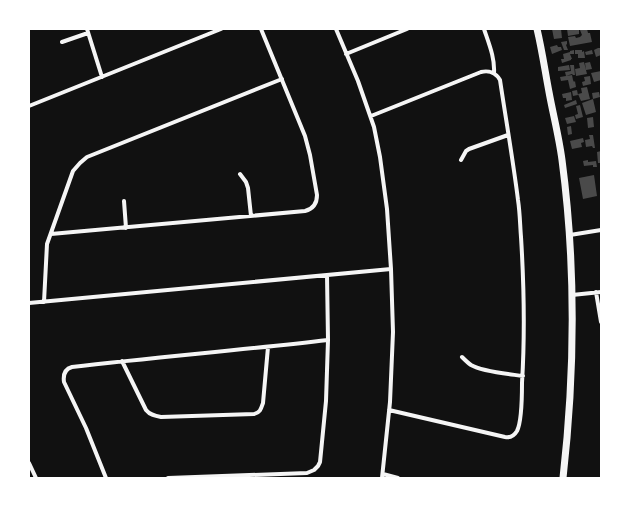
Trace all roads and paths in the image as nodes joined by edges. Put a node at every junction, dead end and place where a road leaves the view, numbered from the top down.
1 (221, 29) edge
2 (261, 29) edge
3 (336, 29) edge
4 (407, 29) edge
5 (484, 29) edge
6 (537, 29) edge
7 (88, 31) edge
8 (62, 42) dead end
9 (346, 54) junction
10 (494, 73) junction
11 (102, 77) junction
12 (282, 79) junction
13 (29, 106) edge
14 (371, 116) junction
15 (508, 134) junction
16 (461, 160) dead end
17 (240, 174) dead end
18 (124, 201) dead end
19 (251, 216) junction
20 (126, 228) junction
21 (601, 230) edge
22 (51, 234) junction
23 (570, 235) junction
24 (391, 269) junction
25 (327, 275) junction
26 (596, 292) junction
27 (601, 292) edge
28 (572, 295) junction
29 (44, 302) junction
30 (29, 304) edge
31 (601, 322) edge
32 (328, 340) junction
33 (268, 347) junction
34 (462, 357) dead end
35 (122, 361) junction
36 (523, 376) junction
37 (389, 410) junction
38 (29, 463) edge
39 (382, 476) edge
40 (36, 478) edge
41 (106, 478) edge
42 (168, 478) edge
43 (398, 478) edge
44 (563, 478) edge

1 - 11 street
2 - 12 street
3 - 9 street
4 - 9 street
5 - 10 street
6 - 23 main road
7 - 8 street
7 - 11 street
9 - 14 street
10 - 14 street
10 - 15 street
11 - 13 street
12 - 19 street
12 - 22 street
14 - 24 street
15 - 16 street
15 - 36 street
17 - 19 street
18 - 20 street
19 - 20 street
20 - 22 street
21 - 23 street
22 - 29 street
23 - 28 main road
24 - 25 street
24 - 37 street
25 - 29 street
25 - 32 street
26 - 27 street
26 - 28 street
26 - 31 street
28 - 44 main road
29 - 30 street
32 - 33 street
32 - 42 street
33 - 35 street
33 - 35 street
34 - 36 street
35 - 41 street
36 - 37 street
37 - 39 street
38 - 40 street
39 - 43 street

